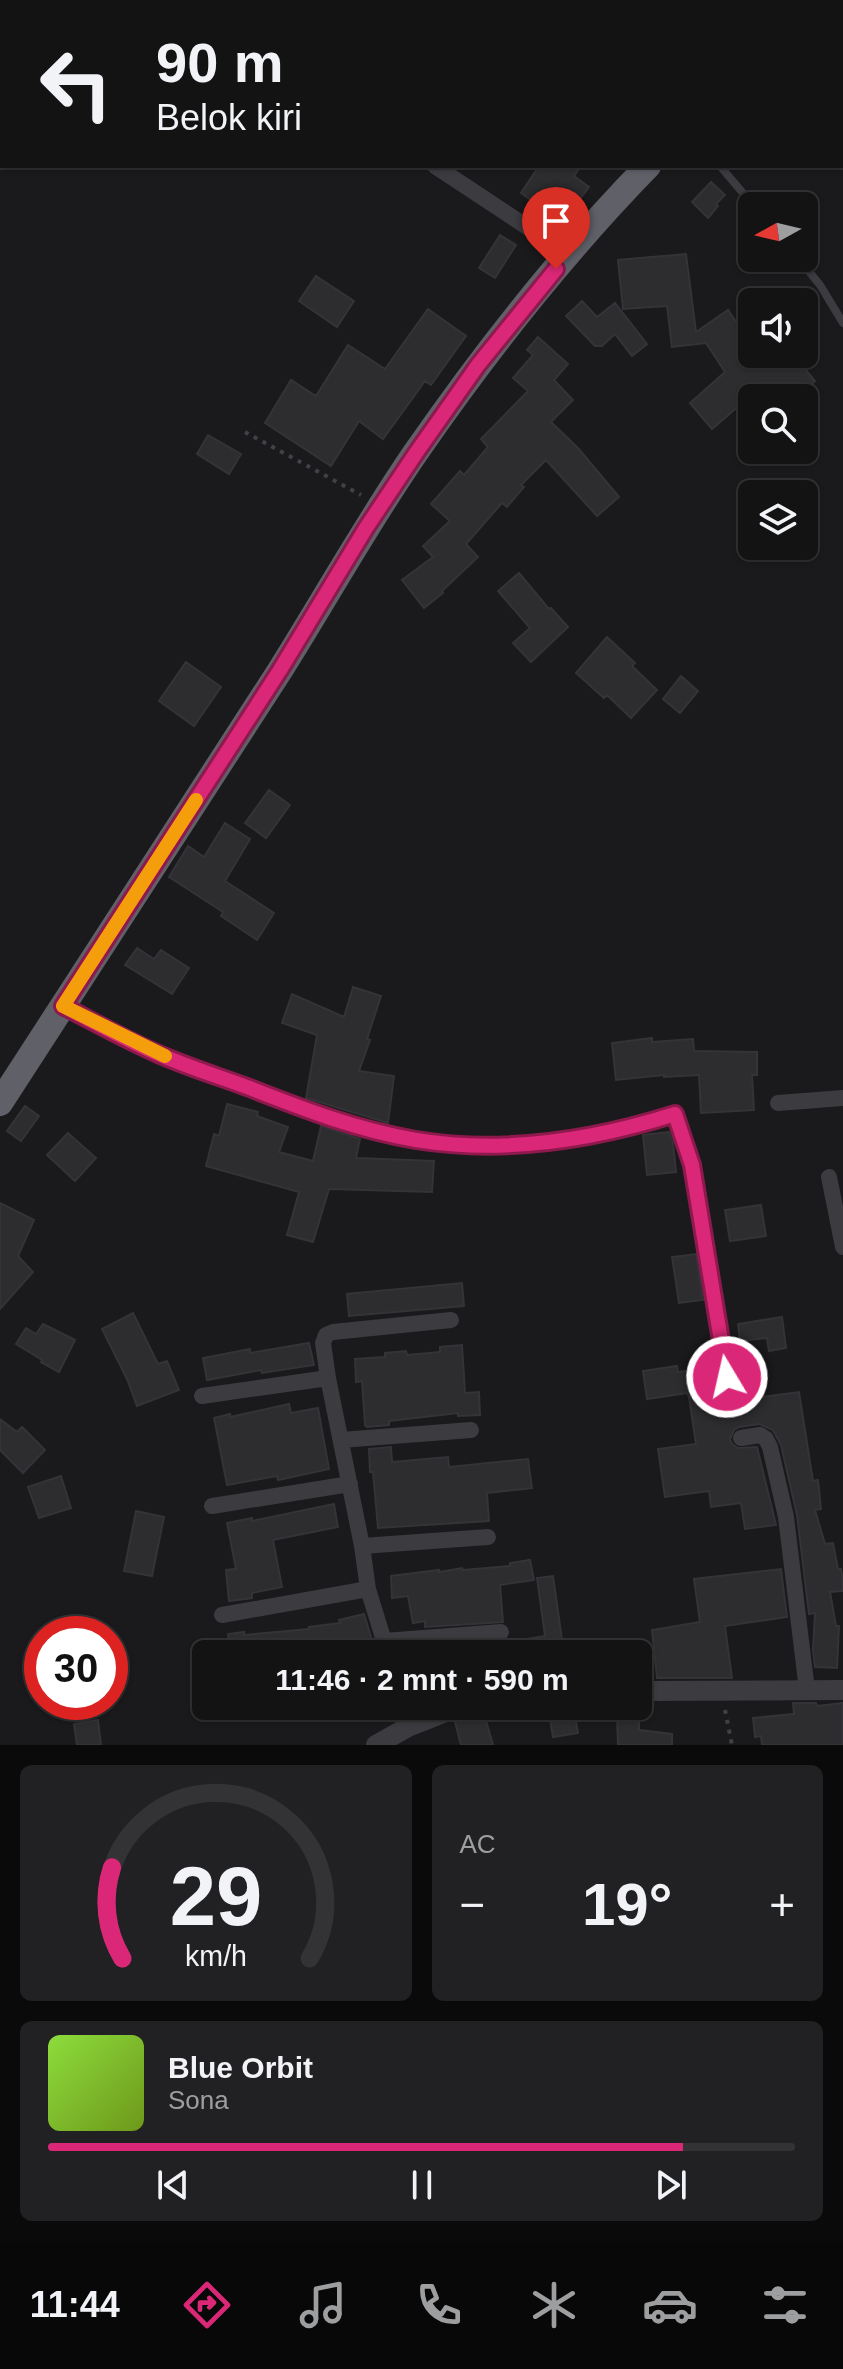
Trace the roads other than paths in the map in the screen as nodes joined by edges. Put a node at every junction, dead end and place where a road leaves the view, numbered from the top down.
1 (438, 168) edge
2 (646, 168) edge
3 (722, 168) edge
4 (742, 192) edge
5 (568, 254) junction
6 (809, 272) edge
7 (843, 323) edge
8 (63, 1006) junction
9 (843, 1098) edge
10 (0, 1103) edge
11 (778, 1103) dead end
12 (829, 1177) dead end
13 (843, 1247) edge
14 (451, 1320) dead end
15 (328, 1378) junction
16 (202, 1396) dead end
17 (732, 1406) dead end
18 (471, 1430) dead end
19 (741, 1438) dead end
20 (341, 1440) junction
21 (350, 1484) junction
22 (212, 1506) dead end
23 (488, 1537) dead end
24 (362, 1546) junction
25 (368, 1589) junction
26 (222, 1615) dead end
27 (501, 1632) dead end
28 (384, 1640) edge
29 (440, 1640) edge
30 (807, 1690) junction
31 (843, 1690) edge
32 (652, 1691) edge
33 (406, 1720) edge
34 (426, 1720) edge
35 (408, 1727) junction
36 (376, 1745) edge

1 - 5 street
2 - 5 highway
3 - 4 lane
5 - 8 highway
6 - 7 lane
8 - 10 highway
8 - 17 street
9 - 11 street
12 - 13 street
14 - 15 street
15 - 16 street
15 - 20 street
18 - 20 street
19 - 30 street
20 - 21 street
21 - 22 street
21 - 24 street
23 - 24 street
24 - 25 street
25 - 26 street
25 - 28 street
27 - 29 street
30 - 31 street
30 - 32 street
33 - 35 street
34 - 35 street
35 - 36 street

